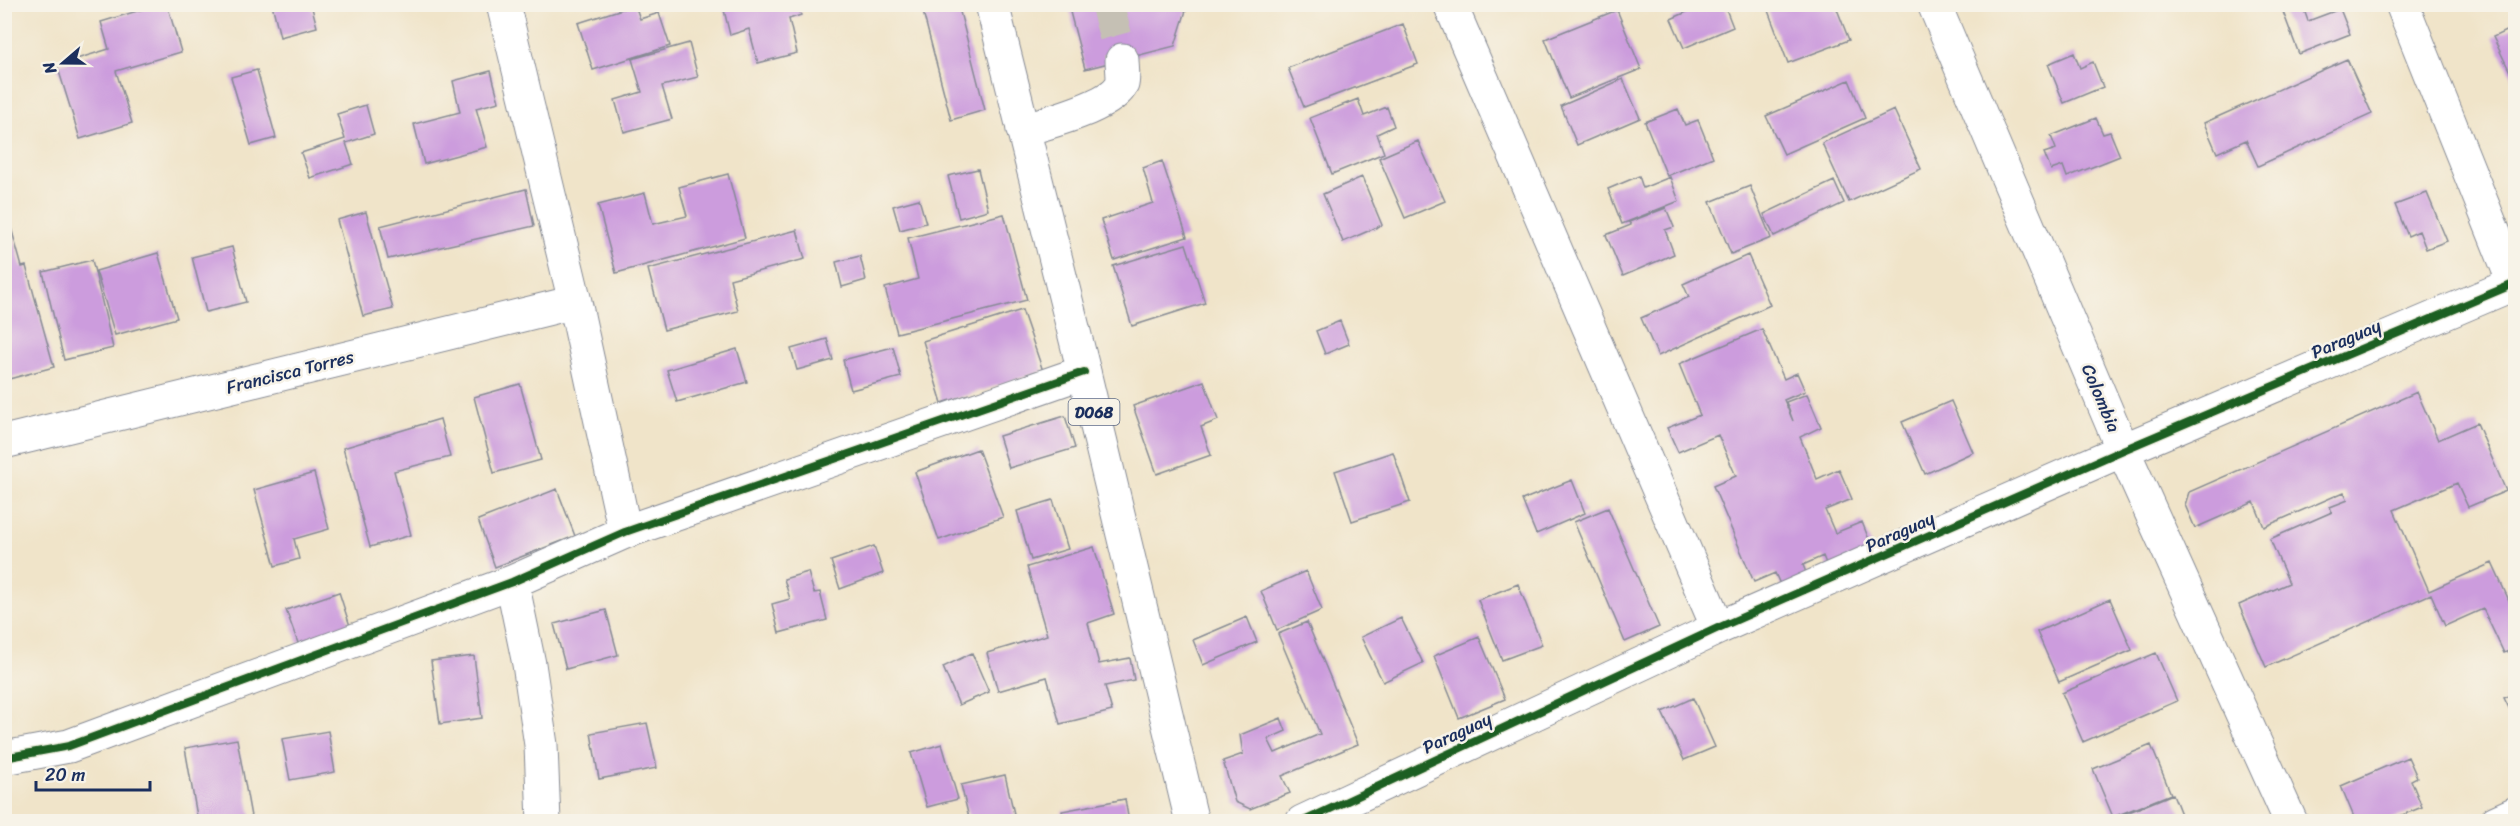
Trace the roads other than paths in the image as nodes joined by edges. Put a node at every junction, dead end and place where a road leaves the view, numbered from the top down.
1 (503, 4) edge
2 (992, 4) edge
3 (1450, 4) edge
4 (1934, 4) edge
5 (2402, 4) edge
6 (1122, 60) tunnel mouth
7 (1023, 130) junction
8 (2515, 283) edge
9 (575, 302) junction
10 (1084, 372) junction
11 (4, 442) edge
12 (2123, 450) junction
13 (625, 532) junction
14 (512, 582) junction
15 (1718, 628) junction
16 (4, 758) edge
17 (2516, 813) edge
18 (544, 822) edge
19 (1192, 822) edge
20 (1302, 822) edge
21 (2291, 822) edge
22 (2496, 822) edge

1 - 9 street
2 - 7 street, D068
3 - 15 street
4 - 12 street, Colombia
5 - 8 street
6 - 7 street
7 - 10 street, D068
8 - 12 street, Paraguay
9 - 11 street, Francisca Torres
9 - 13 street
10 - 13 street
10 - 19 street, D068
12 - 15 street, Paraguay
12 - 21 street, Colombia
13 - 14 street
14 - 16 street
14 - 18 street
15 - 20 street, Paraguay
17 - 22 street

